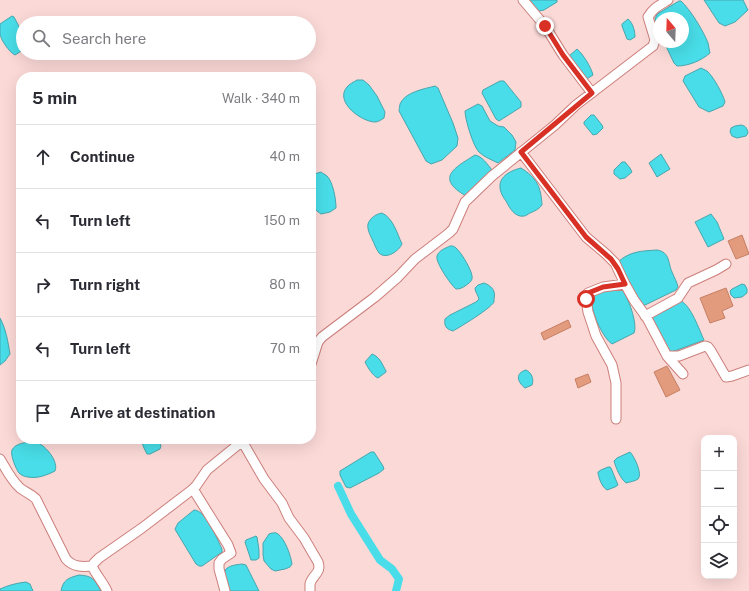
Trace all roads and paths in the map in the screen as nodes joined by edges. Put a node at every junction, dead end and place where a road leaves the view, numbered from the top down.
1 (523, 0) edge
2 (668, 0) edge
3 (592, 93) junction
4 (521, 152) junction
5 (726, 264) dead end
6 (625, 284) junction
7 (645, 316) junction
8 (316, 348) edge
9 (667, 356) junction
10 (749, 370) edge
11 (683, 374) dead end
12 (616, 419) dead end
13 (239, 444) edge
14 (246, 444) edge
15 (0, 459) edge
16 (193, 489) junction
17 (92, 566) junction
18 (107, 591) edge
19 (224, 591) edge
20 (310, 591) edge

1 - 3 street
2 - 3 street
3 - 4 street
4 - 6 street
4 - 8 street
5 - 7 street
6 - 7 street
6 - 12 street
7 - 9 street
9 - 10 street
9 - 11 street
13 - 16 street
14 - 20 street
15 - 17 street
16 - 17 street
16 - 19 street
17 - 18 street

